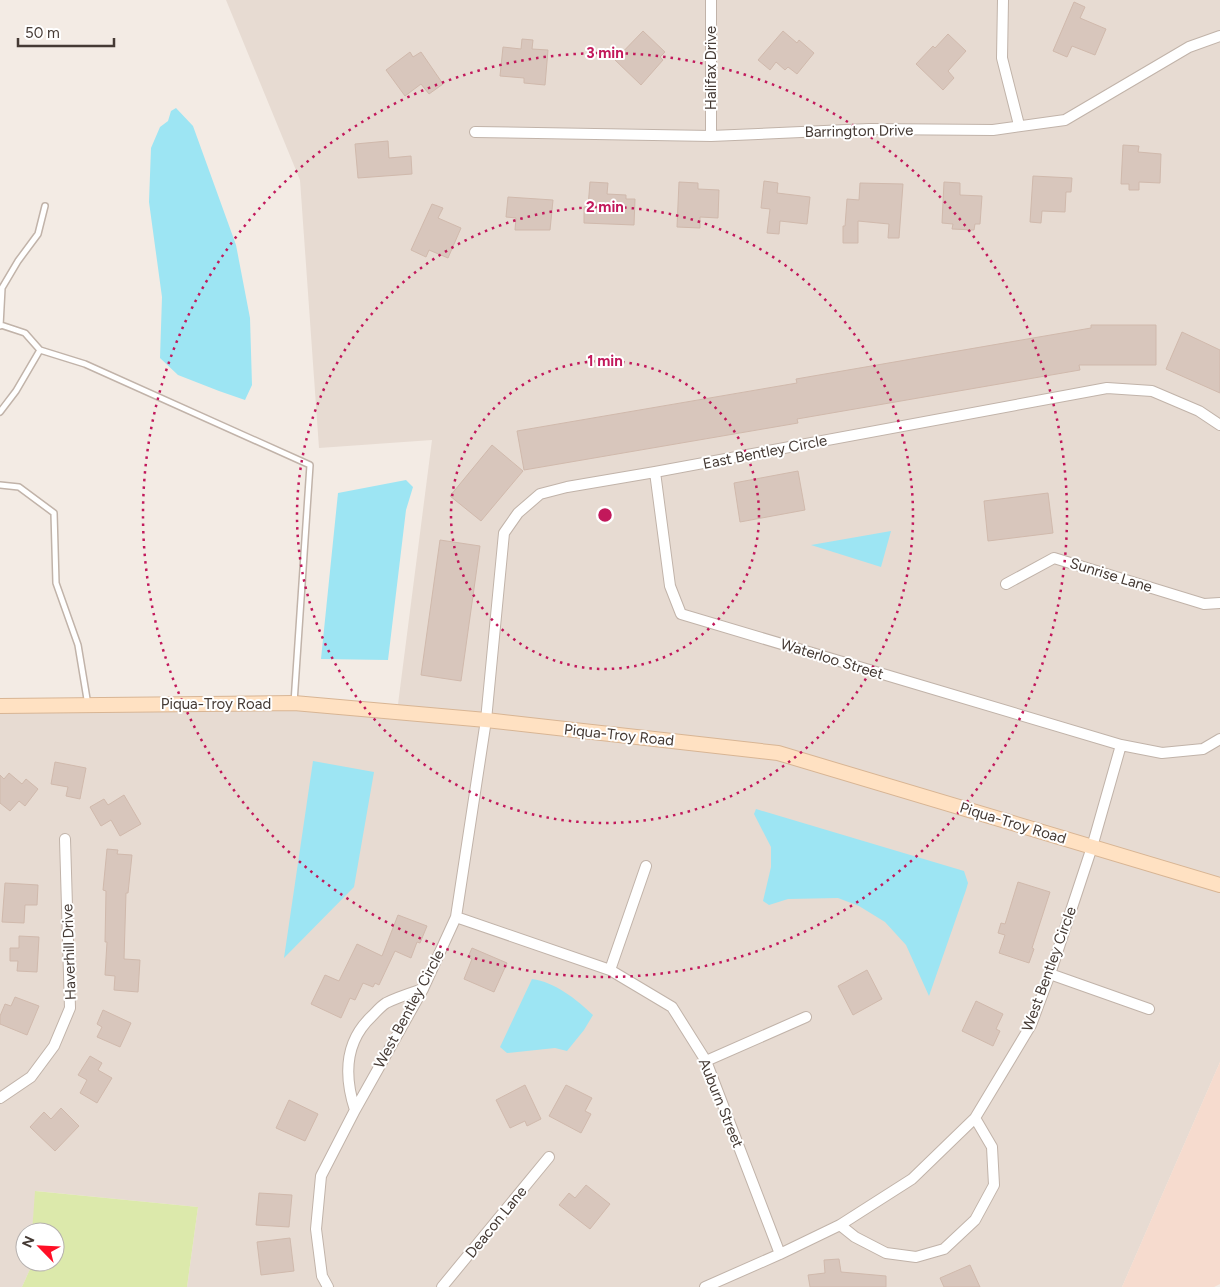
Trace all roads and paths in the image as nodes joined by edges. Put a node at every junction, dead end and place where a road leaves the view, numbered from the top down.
1 (711, 0) edge
2 (1003, 0) edge
3 (1220, 36) edge
4 (1019, 125) junction
5 (475, 132) dead end
6 (711, 136) junction
7 (45, 206) dead end
8 (0, 326) edge
9 (40, 350) junction
10 (0, 412) edge
11 (1220, 425) edge
12 (655, 472) junction
13 (0, 485) edge
14 (1006, 584) dead end
15 (1220, 603) edge
16 (294, 703) junction
17 (88, 705) junction
18 (0, 706) edge
19 (486, 720) junction
20 (1220, 739) edge
21 (1121, 746) junction
22 (65, 839) dead end
23 (1092, 847) junction
24 (646, 866) dead end
25 (1220, 885) edge
26 (456, 917) junction
27 (610, 970) junction
28 (1050, 974) junction
29 (423, 989) junction
30 (1149, 1009) dead end
31 (806, 1017) dead end
32 (706, 1061) junction
33 (0, 1098) edge
34 (355, 1110) junction
35 (975, 1118) junction
36 (550, 1157) dead end
37 (840, 1225) junction
38 (780, 1254) junction
39 (328, 1287) edge
40 (442, 1287) edge
41 (705, 1287) edge

1 - 6 street, Halifax Drive
2 - 4 street
3 - 4 street, Barrington Drive
4 - 6 street, Barrington Drive
5 - 6 street, Barrington Drive
7 - 8 lane
8 - 9 lane
9 - 10 lane
9 - 16 lane
11 - 12 street, East Bentley Circle
12 - 19 street, East Bentley Circle
12 - 21 street, Waterloo Street
13 - 17 lane
14 - 15 street, Sunrise Lane
16 - 17 street, Piqua-Troy Road
16 - 19 street, Piqua-Troy Road
17 - 18 street, Piqua-Troy Road
19 - 23 street, Piqua-Troy Road
19 - 26 street, West Bentley Circle
20 - 21 street
21 - 23 street
22 - 33 street, Haverhill Drive
23 - 25 street, Piqua-Troy Road
23 - 28 street, West Bentley Circle
24 - 27 street
26 - 27 street, Auburn Street
26 - 29 street, West Bentley Circle
27 - 32 street, Auburn Street
28 - 30 street
28 - 35 street, West Bentley Circle
29 - 34 street, West Bentley Circle
29 - 34 street
31 - 32 street
32 - 38 street, Auburn Street
34 - 39 street, West Bentley Circle
35 - 37 street, West Bentley Circle
35 - 37 street
36 - 40 street, Deacon Lane
37 - 38 street, West Bentley Circle
38 - 41 street, West Bentley Circle

